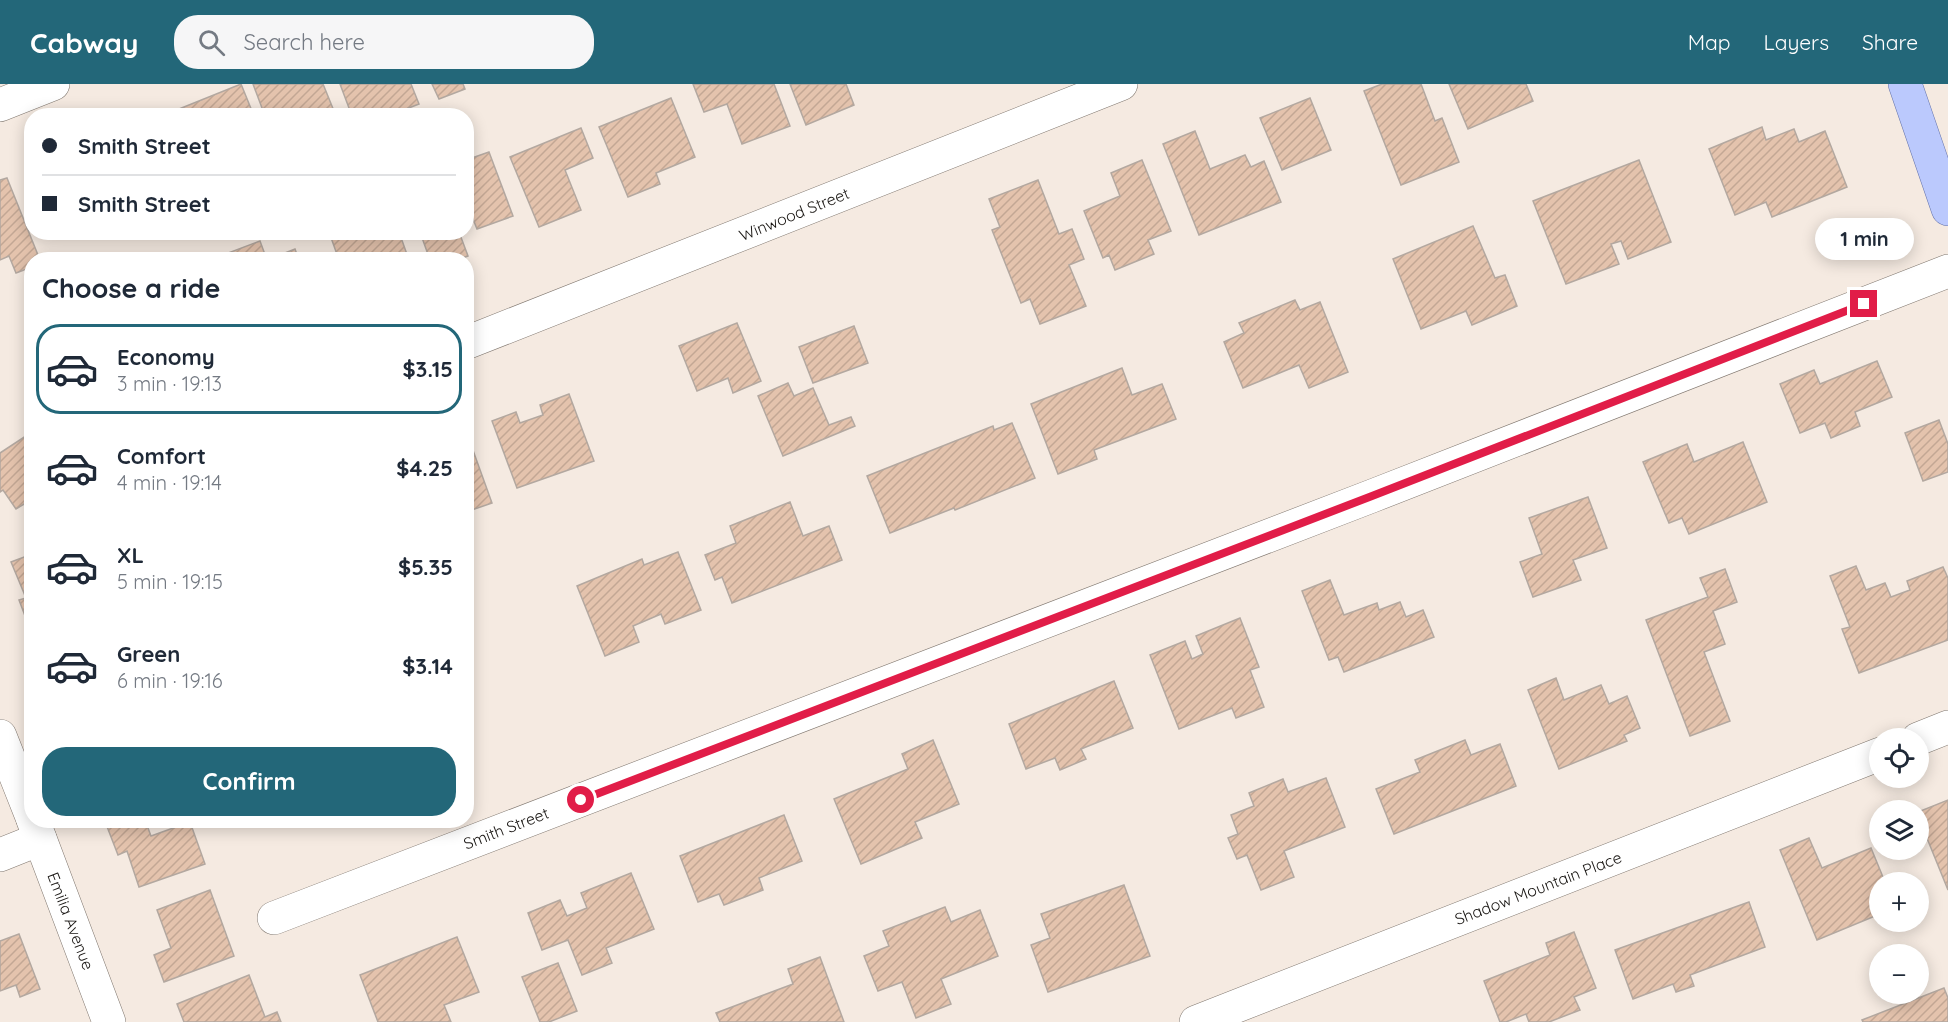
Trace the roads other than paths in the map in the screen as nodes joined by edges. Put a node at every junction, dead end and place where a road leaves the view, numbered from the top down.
1 (53, 84) edge
2 (1121, 84) edge
3 (1905, 84) edge
4 (0, 105) edge
5 (1946, 198) edge
6 (1948, 271) edge
7 (474, 340) edge
8 (1948, 727) edge
9 (1929, 735) edge
10 (0, 736) edge
11 (1869, 758) edge
12 (24, 797) edge
13 (32, 828) edge
14 (36, 828) edge
15 (0, 855) edge
16 (274, 918) dead end
17 (109, 1022) edge
18 (1196, 1022) edge

1 - 4 street
2 - 7 street, Winwood Street
3 - 5 main road
6 - 16 street, Smith Street
8 - 9 street
10 - 12 street, Emilia Avenue
11 - 18 street, Shadow Mountain Place
13 - 15 street
14 - 17 street, Emilia Avenue

